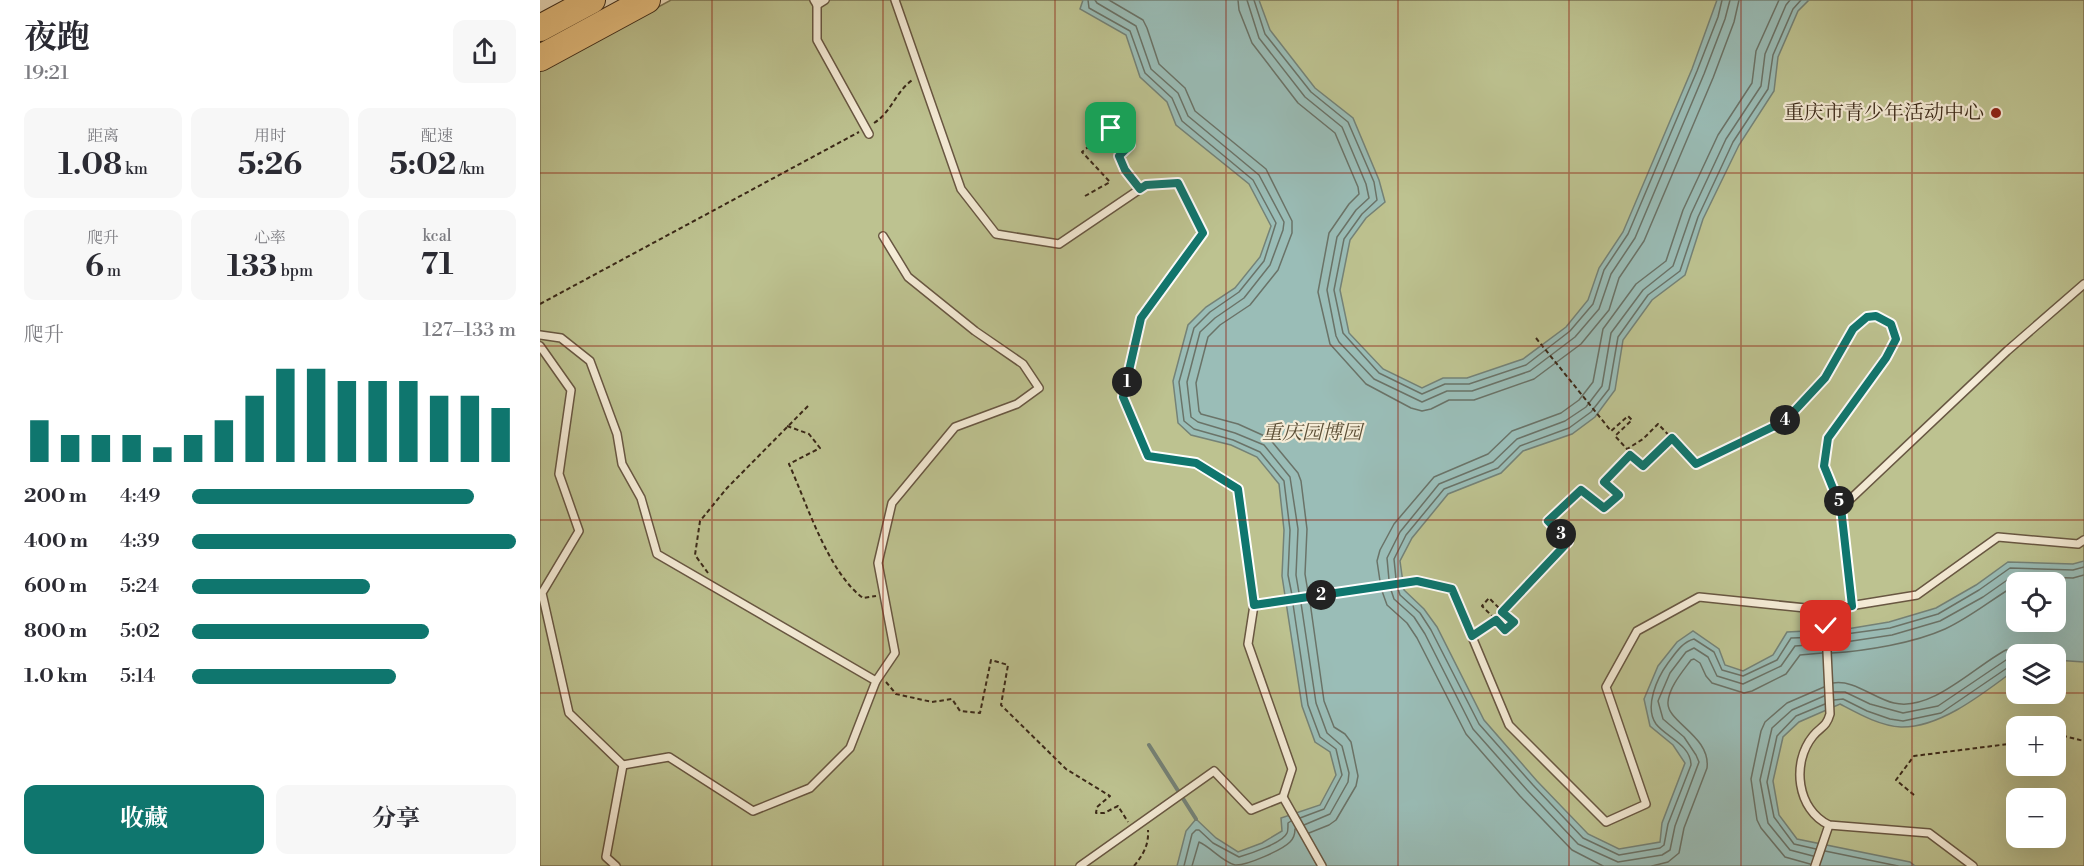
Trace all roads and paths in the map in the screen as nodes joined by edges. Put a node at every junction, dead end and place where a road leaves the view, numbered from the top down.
1 (592, 0) edge
2 (647, 0) edge
3 (825, 0) edge
4 (896, 0) edge
5 (816, 2) edge
6 (540, 28) edge
7 (540, 58) edge
8 (921, 75) junction
9 (867, 131) junction
10 (1140, 189) junction
11 (1084, 196) dead end
12 (883, 236) dead end
13 (2084, 284) edge
14 (540, 304) edge
15 (540, 335) edge
16 (1536, 338) dead end
17 (540, 346) edge
18 (808, 406) dead end
19 (787, 426) junction
20 (1672, 438) junction
21 (1696, 464) joint
22 (1841, 508) junction
23 (2084, 540) edge
24 (712, 587) junction
25 (884, 596) junction
26 (1254, 605) junction
27 (1852, 606) junction
28 (1826, 610) junction
29 (1502, 612) junction
30 (1496, 620) junction
31 (1472, 636) junction
32 (878, 678) junction
33 (2066, 736) edge
34 (2084, 741) edge
35 (2006, 744) edge
36 (623, 765) junction
37 (1914, 795) dead end
38 (1283, 797) junction
39 (1148, 818) junction
40 (1829, 825) junction
41 (1132, 829) junction
42 (606, 857) junction
43 (602, 866) edge
44 (616, 866) edge
45 (1080, 866) edge
46 (1134, 866) edge
47 (1322, 866) edge
48 (1815, 866) edge
49 (1974, 866) edge

1 - 6 highway
2 - 7 highway
3 - 5 lane
4 - 8 lane
5 - 9 lane
8 - 9 path
8 - 10 lane
9 - 14 path
10 - 11 path
10 - 26 lane
12 - 25 lane
13 - 22 lane
15 - 24 lane
16 - 20 path
17 - 36 lane
18 - 19 path
19 - 24 path
19 - 25 path
20 - 21 path
20 - 29 path
21 - 22 lane
22 - 27 lane
23 - 27 lane
24 - 32 lane
25 - 32 lane
26 - 31 lane
26 - 38 lane
27 - 28 lane
28 - 31 lane
28 - 40 lane
29 - 30 path
29 - 30 path
30 - 31 path
32 - 36 lane
32 - 41 path
33 - 34 path
35 - 37 path
36 - 42 lane
38 - 39 lane
38 - 47 lane
39 - 41 lane
39 - 46 path
40 - 48 lane
40 - 49 lane
41 - 45 lane
42 - 43 lane
42 - 44 lane

